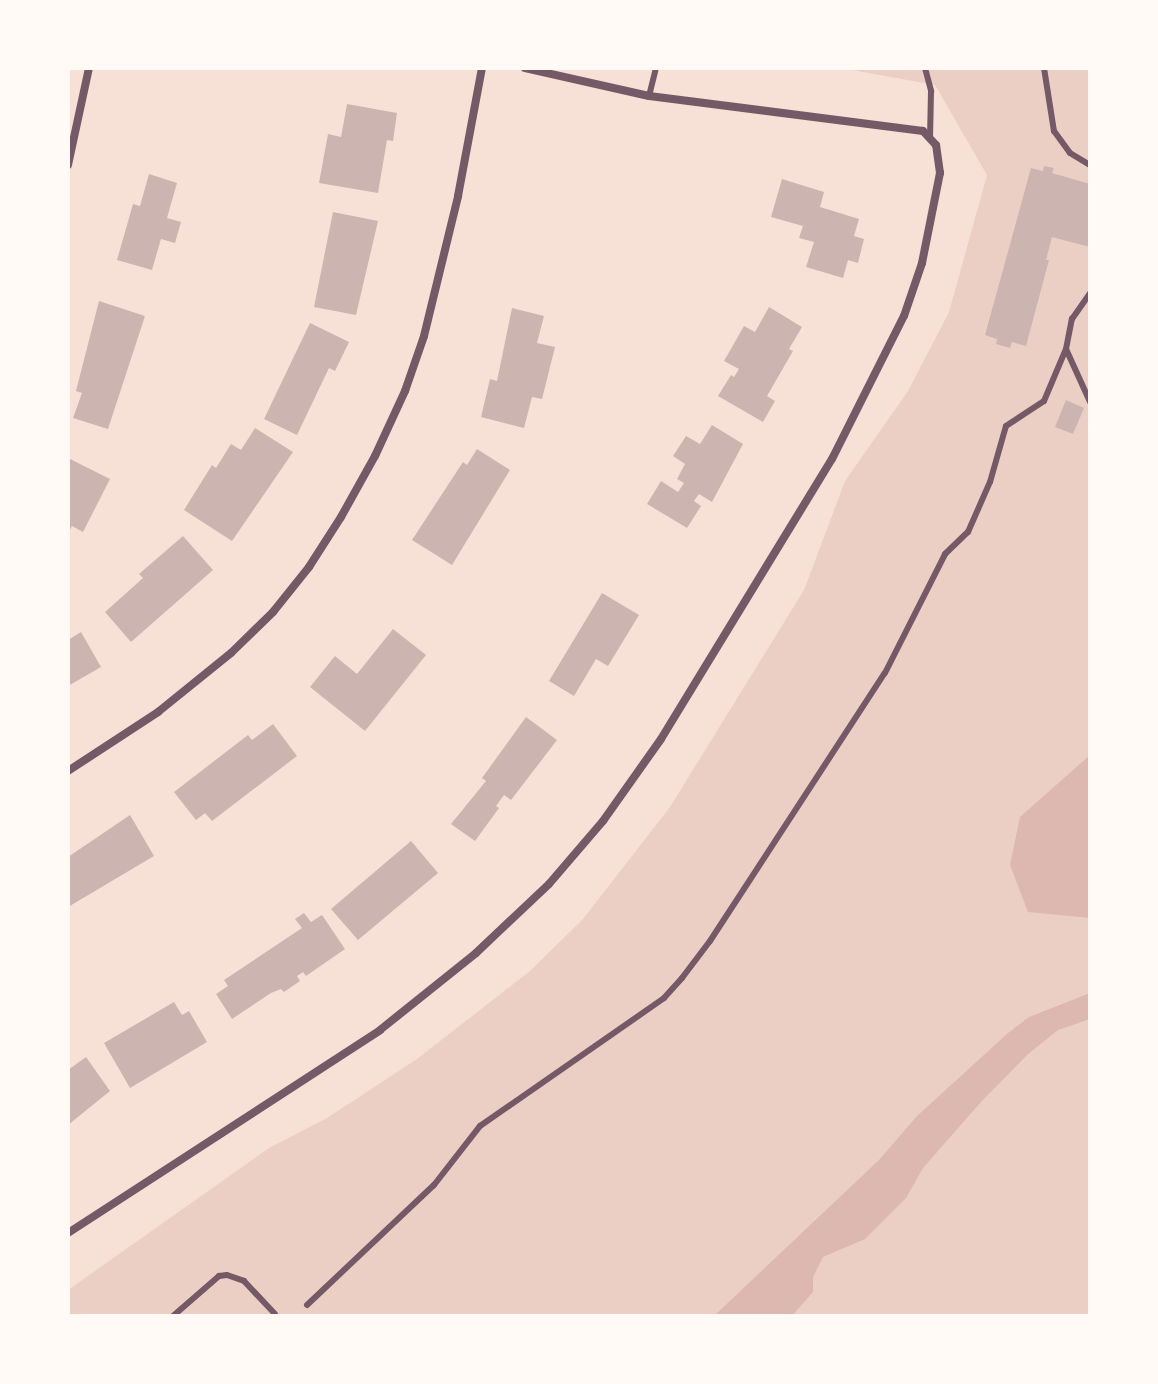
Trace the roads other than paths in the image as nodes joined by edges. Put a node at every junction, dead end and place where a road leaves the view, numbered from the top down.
1 (89, 68) edge
2 (482, 68) edge
3 (525, 68) edge
4 (656, 68) edge
5 (925, 68) edge
6 (1044, 68) edge
7 (649, 96) junction
8 (933, 141) junction
9 (68, 165) edge
10 (1090, 165) edge
11 (1090, 293) edge
12 (1066, 349) junction
13 (1090, 402) edge
14 (68, 771) edge
15 (68, 1233) edge
16 (307, 1305) dead end
17 (275, 1314) dead end
18 (173, 1316) edge

1 - 9 street
2 - 14 street
3 - 7 street
4 - 7 lane
5 - 8 lane
6 - 10 lane
7 - 8 street
8 - 15 street
11 - 12 lane
12 - 13 lane
12 - 16 lane
17 - 18 lane

